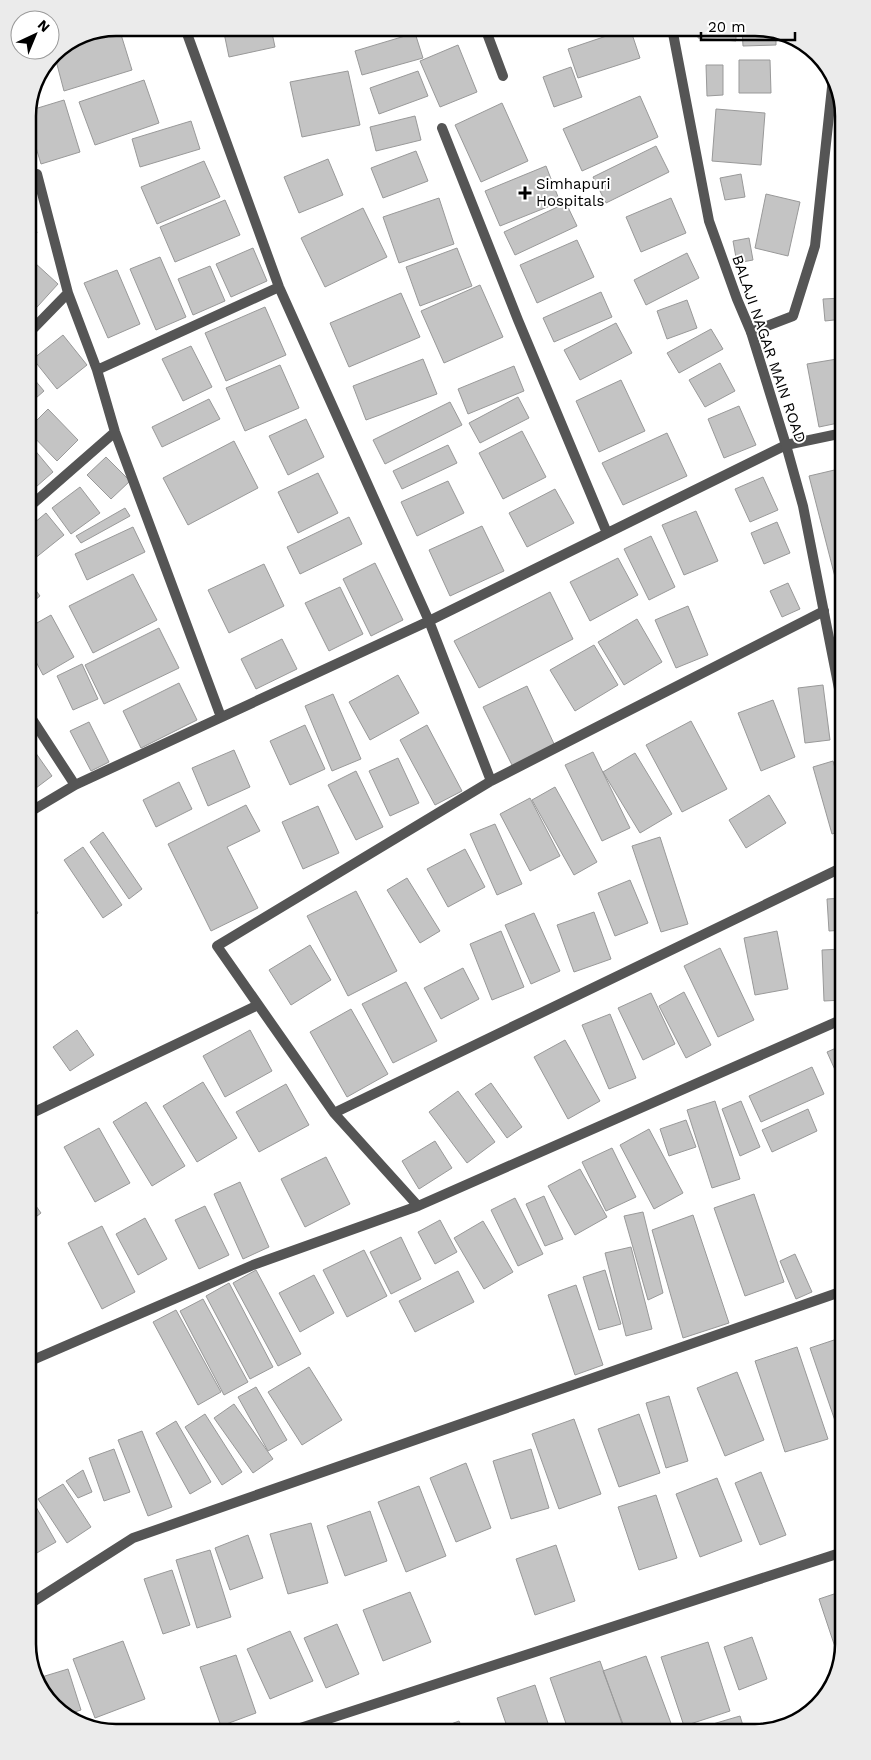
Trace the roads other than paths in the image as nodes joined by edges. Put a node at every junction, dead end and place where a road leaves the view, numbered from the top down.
1 (188, 36) edge
2 (489, 36) edge
3 (674, 36) edge
4 (503, 76) dead end
5 (831, 94) edge
6 (442, 128) dead end
7 (38, 174) dead end
8 (279, 287) junction
9 (68, 293) junction
10 (36, 326) edge
11 (751, 332) junction
12 (97, 370) junction
13 (115, 432) junction
14 (835, 434) edge
15 (786, 445) junction
16 (36, 501) edge
17 (607, 532) junction
18 (824, 610) junction
19 (429, 621) junction
20 (835, 659) edge
21 (221, 718) junction
22 (36, 725) edge
23 (491, 781) junction
24 (75, 785) junction
25 (36, 808) edge
26 (835, 871) edge
27 (258, 1005) junction
28 (835, 1023) edge
29 (36, 1111) edge
30 (334, 1113) junction
31 (418, 1206) junction
32 (835, 1295) edge
33 (36, 1359) edge
34 (835, 1555) edge
35 (36, 1600) edge
36 (313, 1724) edge

1 - 8 street
2 - 4 street
3 - 11 street, BALAJI NAGAR MAIN ROAD
5 - 11 street
6 - 17 street
7 - 9 street
8 - 12 street
8 - 19 street
9 - 10 street
9 - 12 street
11 - 15 street, BALAJI NAGAR MAIN ROAD
12 - 13 street
13 - 16 street
13 - 21 street
14 - 15 street
15 - 17 street
15 - 18 street, BALAJI NAGAR MAIN ROAD
17 - 19 street
18 - 20 street, BALAJI NAGAR MAIN ROAD
18 - 23 street
19 - 21 street
19 - 23 street
21 - 24 street
22 - 24 street
23 - 27 street
24 - 25 street
26 - 30 street
27 - 29 street
27 - 30 street
28 - 31 street
30 - 31 street
31 - 33 street
32 - 35 street
34 - 36 street

